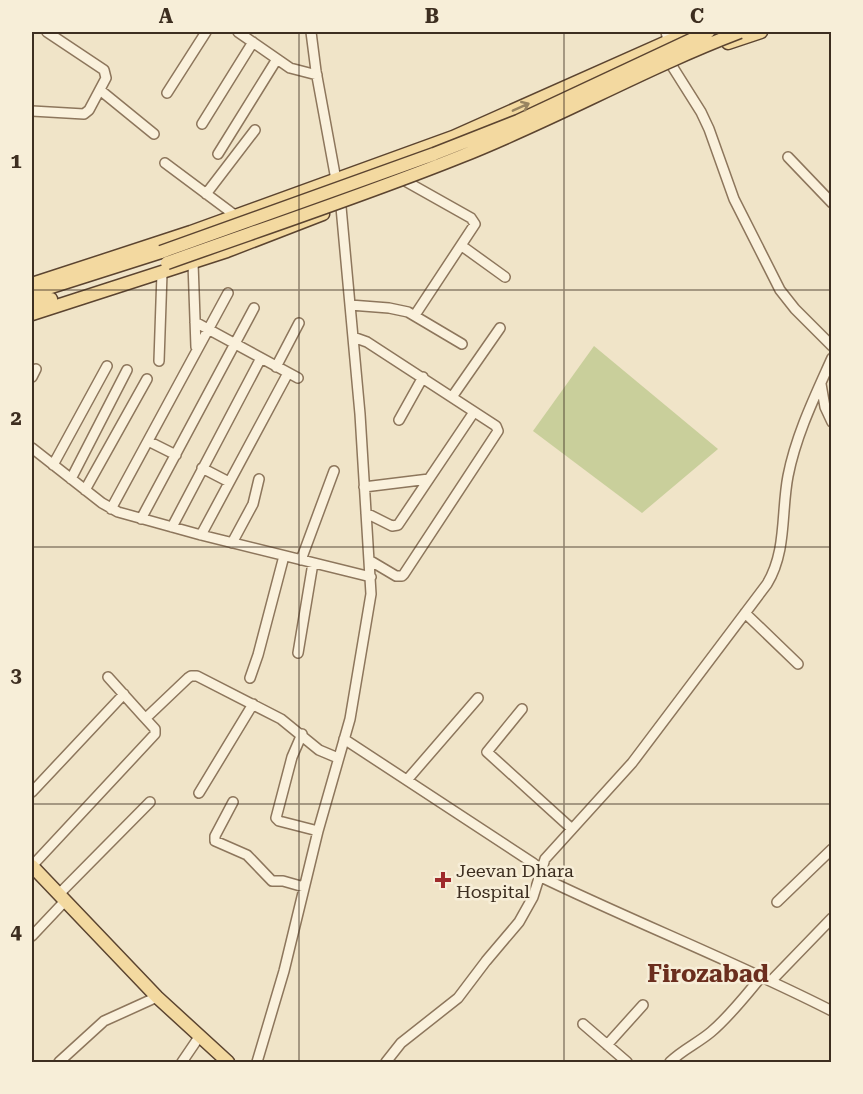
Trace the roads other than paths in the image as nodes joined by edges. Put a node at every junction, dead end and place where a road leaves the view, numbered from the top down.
1 (49, 32) edge
2 (206, 32) edge
3 (238, 32) edge
4 (311, 32) edge
5 (688, 32) edge
6 (708, 32) edge
7 (740, 32) edge
8 (761, 32) edge
9 (667, 36) edge
10 (253, 42) junction
11 (277, 59) junction
12 (672, 66) junction
13 (317, 75) junction
14 (100, 90) junction
15 (167, 93) dead end
16 (32, 111) edge
17 (202, 124) dead end
18 (255, 130) dead end
19 (154, 134) dead end
20 (218, 154) dead end
21 (788, 157) dead end
22 (165, 163) dead end
23 (336, 179) junction
24 (407, 182) junction
25 (206, 194) junction
26 (831, 203) edge
27 (341, 207) junction
28 (236, 216) junction
29 (462, 246) junction
30 (164, 263) junction
31 (193, 263) junction
32 (505, 278) dead end
33 (32, 284) edge
34 (228, 292) dead end
35 (32, 294) edge
36 (350, 305) junction
37 (32, 306) edge
38 (254, 308) dead end
39 (32, 314) edge
40 (415, 315) junction
41 (195, 322) junction
42 (299, 323) dead end
43 (500, 328) dead end
44 (207, 329) junction
45 (353, 338) junction
46 (234, 344) junction
47 (462, 344) dead end
48 (831, 346) edge
49 (196, 350) junction
50 (261, 358) junction
51 (831, 358) edge
52 (159, 361) dead end
53 (107, 366) dead end
54 (276, 367) junction
55 (127, 370) dead end
56 (288, 373) junction
57 (423, 377) junction
58 (298, 378) dead end
59 (147, 379) dead end
60 (821, 384) junction
61 (452, 397) junction
62 (474, 412) junction
63 (399, 420) dead end
64 (831, 422) edge
65 (148, 441) junction
66 (32, 448) edge
67 (176, 455) junction
68 (53, 465) junction
69 (202, 468) junction
70 (334, 471) dead end
71 (71, 479) junction
72 (259, 479) dead end
73 (429, 479) junction
74 (230, 482) junction
75 (364, 487) junction
76 (85, 490) junction
77 (111, 509) junction
78 (366, 513) junction
79 (141, 519) junction
80 (172, 527) junction
81 (201, 536) junction
82 (232, 543) junction
83 (284, 556) junction
84 (301, 560) junction
85 (369, 560) junction
86 (313, 563) junction
87 (371, 577) junction
88 (745, 613) junction
89 (298, 653) dead end
90 (798, 664) dead end
91 (108, 677) dead end
92 (250, 678) dead end
93 (124, 694) junction
94 (478, 698) dead end
95 (252, 704) junction
96 (522, 709) dead end
97 (144, 717) junction
98 (302, 734) junction
99 (344, 739) junction
100 (338, 758) junction
101 (406, 780) junction
102 (32, 792) edge
103 (199, 793) dead end
104 (150, 802) dead end
105 (233, 802) dead end
106 (572, 829) junction
107 (318, 831) junction
108 (831, 849) edge
109 (32, 866) edge
110 (540, 873) junction
111 (304, 886) junction
112 (62, 898) junction
113 (777, 902) dead end
114 (831, 918) edge
115 (32, 936) edge
116 (762, 976) junction
117 (772, 980) junction
118 (157, 997) junction
119 (643, 1005) dead end
120 (831, 1011) edge
121 (583, 1024) dead end
122 (199, 1037) junction
123 (607, 1045) junction
124 (59, 1062) edge
125 (182, 1062) edge
126 (228, 1062) edge
127 (257, 1062) edge
128 (386, 1062) edge
129 (627, 1062) edge
130 (670, 1062) edge

1 - 14 street
2 - 15 street
3 - 10 street
4 - 13 street
5 - 9 main road
6 - 30 main road, bridge
7 - 30 main road, bridge
8 - 12 main road
23 -> 9 main road
10 - 11 street
10 - 17 street
11 - 13 street
11 - 20 street
12 - 24 main road
12 - 48 street
13 - 23 street
14 - 16 street
14 - 19 street
18 - 25 street
21 - 26 street
22 - 25 street
23 - 27 street
23 - 28 main road
24 - 27 main road
24 - 29 street
25 - 28 street
27 - 31 main road
27 - 36 street
28 - 33 main road
29 - 32 street
29 - 40 street
30 - 31 main road
30 - 35 main road
30 - 37 main road
30 - 39 main road
30 - 52 street
31 - 41 street
34 - 44 street
36 - 40 street
36 - 45 street
38 - 46 street
40 - 47 street
41 - 44 street
41 - 49 street
42 - 54 street
43 - 61 street
44 - 46 street
44 - 49 street
45 - 57 street
45 - 75 street
46 - 50 street
46 - 67 street
49 - 65 street
50 - 54 street
50 - 69 street
51 - 60 street
53 - 68 street
54 - 56 street
55 - 71 street
56 - 58 street
56 - 74 street
57 - 61 street
57 - 63 street
59 - 76 street
60 - 64 street
60 - 88 street
61 - 62 street
62 - 73 street
62 - 85 street
65 - 67 street
65 - 77 street
66 - 68 street
67 - 79 street
68 - 71 street
69 - 74 street
69 - 80 street
70 - 84 street
71 - 76 street
72 - 82 street
73 - 75 street
73 - 78 street
74 - 81 street
75 - 78 street
76 - 77 street
77 - 79 street
78 - 85 street
79 - 80 street
80 - 81 street
81 - 82 street
82 - 83 street
83 - 84 street
83 - 92 street
84 - 86 street
85 - 87 street
86 - 87 street
86 - 89 street
87 - 99 street
88 - 90 street
88 - 106 street
91 - 93 street
93 - 97 street
93 - 102 street
94 - 101 street
95 - 97 street
95 - 98 street
95 - 103 street
96 - 106 street
97 - 109 street
98 - 100 street
98 - 107 street
99 - 100 street
99 - 101 street
100 - 107 street
101 - 110 street
104 - 112 street
105 - 111 street
106 - 110 street
107 - 111 street
108 - 113 street
109 - 112 main road
110 - 116 street
110 - 128 street
111 - 127 street
112 - 115 street
112 - 118 main road
114 - 117 street
116 - 117 street
116 - 130 street
117 - 120 street
118 - 122 main road
118 - 124 street
119 - 123 street
121 - 123 street
122 - 125 street
122 - 126 main road
123 - 129 street

